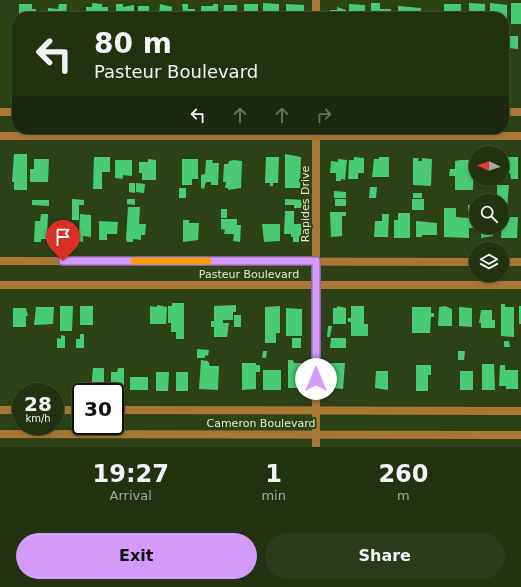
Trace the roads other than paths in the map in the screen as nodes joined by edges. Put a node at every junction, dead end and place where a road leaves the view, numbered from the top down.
1 (316, 0) edge
2 (316, 12) edge
3 (0, 112) edge
4 (12, 112) edge
5 (509, 112) edge
6 (521, 112) edge
7 (211, 134) edge
8 (316, 134) edge
9 (384, 134) edge
10 (0, 136) edge
11 (521, 136) edge
12 (0, 261) edge
13 (316, 261) junction
14 (469, 262) edge
15 (509, 262) edge
16 (521, 262) edge
17 (0, 285) edge
18 (316, 285) junction
19 (521, 285) edge
20 (0, 410) edge
21 (12, 410) edge
22 (124, 410) edge
23 (316, 410) junction
24 (521, 410) edge
25 (0, 434) edge
26 (316, 434) junction
27 (521, 435) edge
28 (316, 447) edge

1 - 2 street
3 - 4 street
5 - 6 street
7 - 10 street
8 - 13 street, Rapides Drive
9 - 11 street
12 - 13 street, Pasteur Boulevard
13 - 14 street, Pasteur Boulevard
13 - 18 street, Rapides Drive
15 - 16 street
17 - 18 street, Pasteur Boulevard
18 - 19 street, Pasteur Boulevard
18 - 23 street, Rapides Drive
20 - 21 street
22 - 23 street, Cameron Boulevard
23 - 24 street, Cameron Boulevard
23 - 26 street, Rapides Drive
25 - 26 street, Cameron Boulevard
26 - 27 street, Cameron Boulevard
26 - 28 street, Rapides Drive

